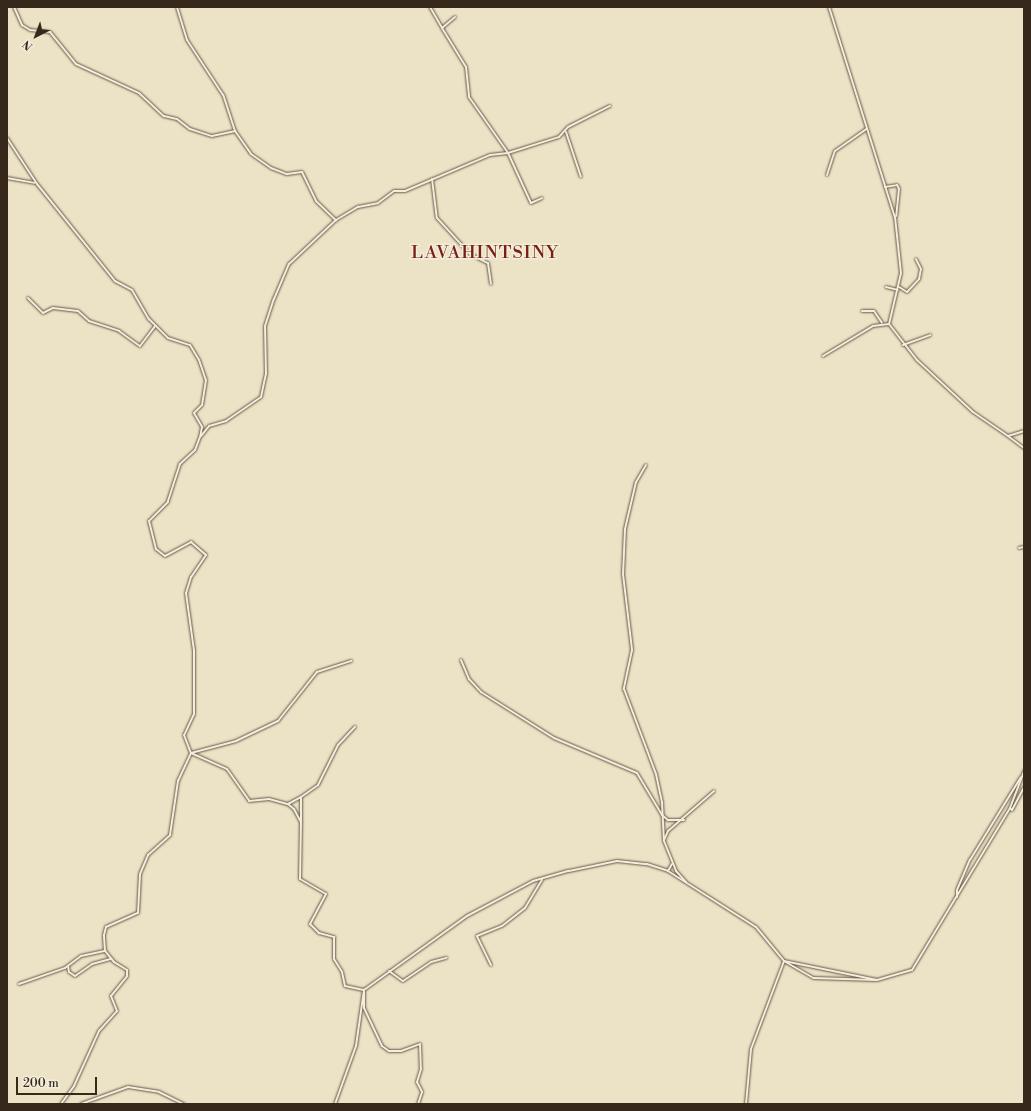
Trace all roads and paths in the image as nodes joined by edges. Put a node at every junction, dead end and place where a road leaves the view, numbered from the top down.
1 (14, 7) edge
2 (177, 7) edge
3 (430, 7) edge
4 (829, 7) edge
5 (455, 17) dead end
6 (442, 28) junction
7 (610, 106) dead end
8 (867, 129) junction
9 (235, 132) junction
10 (566, 132) junction
11 (7, 138) edge
12 (508, 153) junction
13 (827, 175) dead end
14 (581, 177) dead end
15 (7, 178) edge
16 (432, 179) junction
17 (36, 184) junction
18 (885, 187) junction
19 (542, 198) dead end
20 (896, 217) junction
21 (336, 220) junction
22 (916, 259) dead end
23 (491, 284) dead end
24 (886, 287) dead end
25 (899, 289) junction
26 (28, 298) dead end
27 (862, 311) dead end
28 (882, 323) junction
29 (889, 324) junction
30 (155, 326) junction
31 (930, 336) dead end
32 (903, 345) junction
33 (823, 356) dead end
34 (1024, 431) edge
35 (1008, 436) junction
36 (200, 437) junction
37 (1024, 448) edge
38 (646, 465) dead end
39 (1024, 547) edge
40 (1019, 548) dead end
41 (461, 660) dead end
42 (351, 661) dead end
43 (355, 727) dead end
44 (191, 753) junction
45 (1024, 771) edge
46 (1022, 774) junction
47 (1024, 787) edge
48 (714, 791) dead end
49 (301, 797) junction
50 (288, 804) junction
51 (1010, 808) junction
52 (662, 815) junction
53 (684, 820) junction
54 (301, 822) junction
55 (664, 841) junction
56 (671, 861) junction
57 (668, 871) junction
58 (542, 879) junction
59 (689, 884) junction
60 (957, 898) junction
61 (105, 951) junction
62 (446, 958) dead end
63 (111, 959) junction
64 (784, 960) junction
65 (68, 965) junction
66 (491, 965) dead end
67 (389, 971) junction
68 (877, 980) junction
69 (19, 984) dead end
70 (364, 990) junction
71 (61, 1104) edge
72 (81, 1104) edge
73 (184, 1104) edge
74 (335, 1104) edge
75 (418, 1104) edge
76 (746, 1104) edge

1 - 9 street
2 - 9 street
3 - 6 street
4 - 8 street
5 - 6 street
6 - 12 street
7 - 10 street
8 - 13 street
8 - 18 street
9 - 21 street
10 - 12 street
10 - 14 street
11 - 17 street
12 - 16 street
12 - 19 street
15 - 17 street
16 - 21 street
16 - 23 street
17 - 30 street
18 - 20 street
18 - 20 street
20 - 25 street
21 - 36 street
22 - 25 street
24 - 25 street
25 - 29 street
26 - 30 street
27 - 28 street
28 - 29 street
28 - 33 street
29 - 32 street
30 - 36 street
31 - 32 street
32 - 35 street
34 - 35 street
35 - 37 street
36 - 44 street
38 - 52 street
39 - 40 street
41 - 52 street
42 - 44 street
43 - 49 street
44 - 50 street
44 - 61 street
45 - 46 street
46 - 51 street
46 - 60 street
47 - 51 street
48 - 53 street
49 - 50 street
49 - 54 street
50 - 54 street
51 - 60 street
52 - 53 street
52 - 55 street
53 - 55 street
54 - 70 street
55 - 56 street
56 - 57 street
56 - 59 street
57 - 58 street
57 - 59 street
58 - 66 street
58 - 67 street
59 - 64 street
60 - 68 street
61 - 63 street
61 - 65 street
62 - 67 street
63 - 65 street
63 - 71 street
64 - 68 street
64 - 68 street
64 - 76 street
65 - 69 street
67 - 70 street
70 - 74 street
70 - 75 street
72 - 73 street

